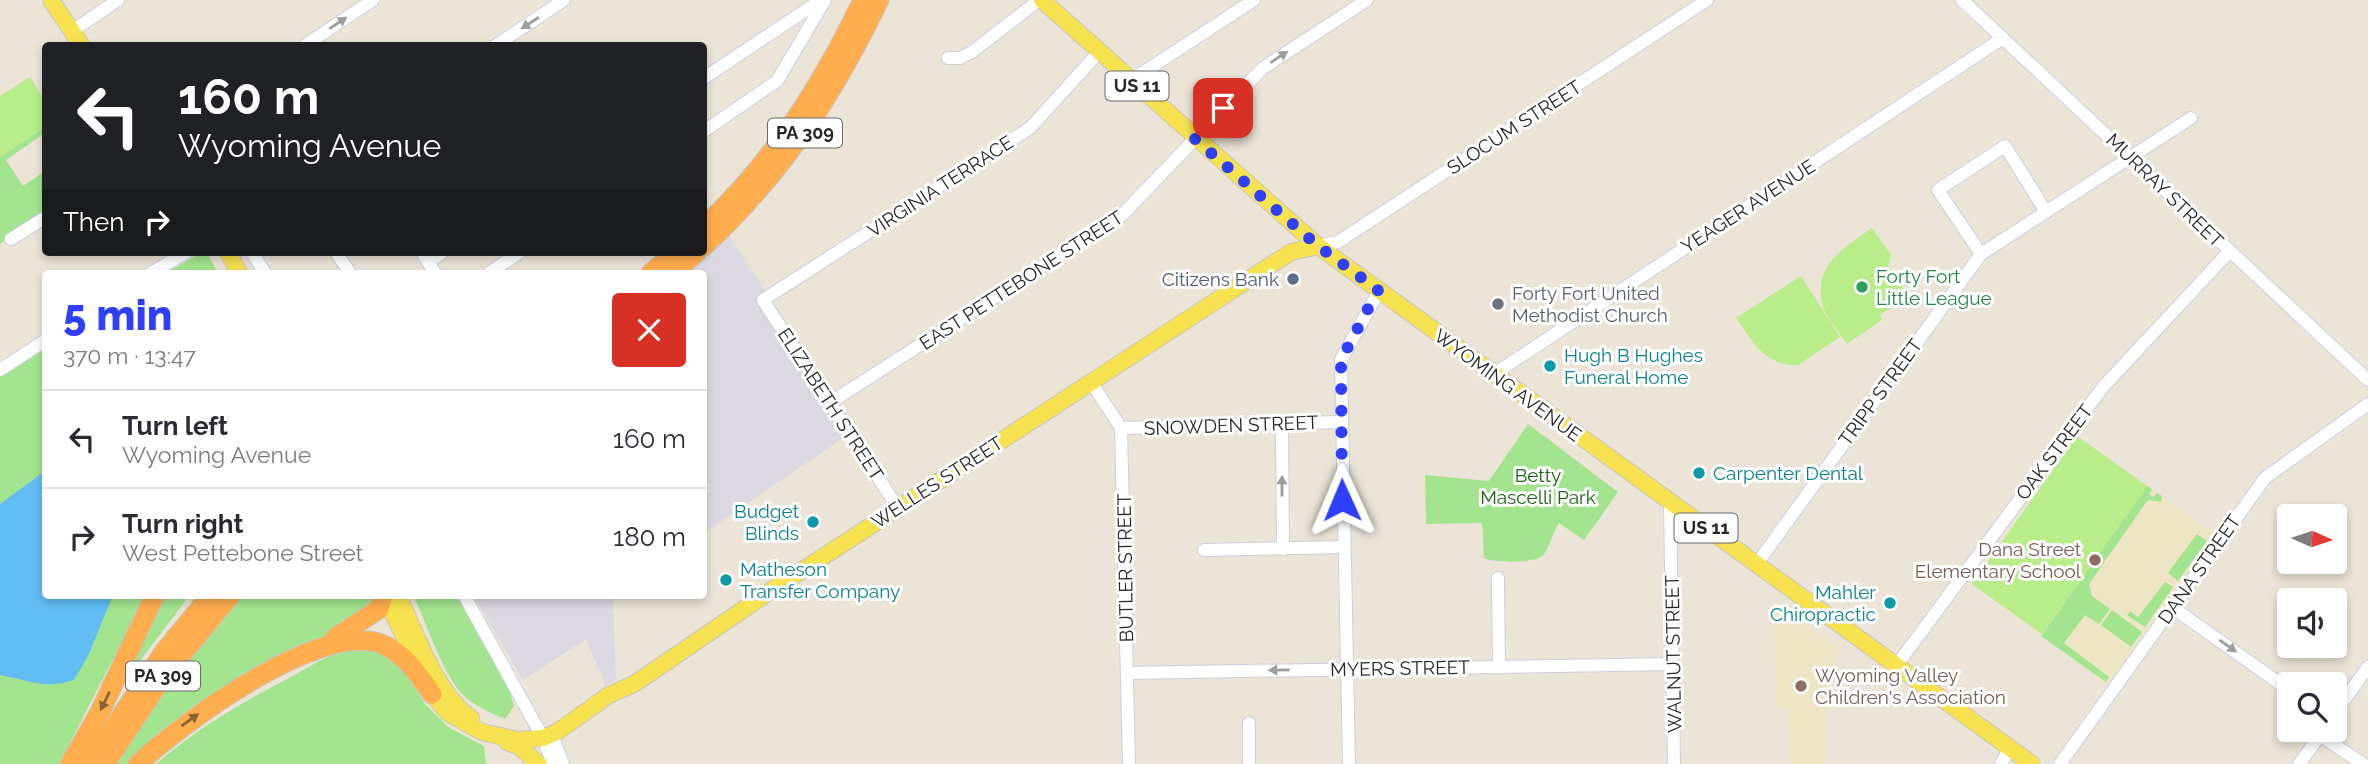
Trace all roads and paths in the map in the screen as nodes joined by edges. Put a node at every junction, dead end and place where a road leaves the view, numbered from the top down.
1 (51, 0) edge
2 (118, 0) edge
3 (373, 0) edge
4 (564, 0) edge
5 (823, 0) edge
6 (863, 0) edge
7 (879, 0) edge
8 (1041, 0) edge
9 (1254, 0) edge
10 (1367, 0) edge
11 (1707, 0) edge
12 (1962, 0) edge
13 (784, 25) junction
14 (72, 31) junction
15 (2003, 38) junction
16 (79, 42) edge
17 (310, 42) edge
18 (501, 42) edge
19 (800, 44) junction
20 (1100, 52) junction
21 (948, 58) dead end
22 (707, 76) edge
23 (1130, 80) junction
24 (2190, 118) dead end
25 (707, 129) edge
26 (1194, 138) junction
27 (2130, 155) junction
28 (2046, 212) junction
29 (42, 220) edge
30 (707, 225) edge
31 (11, 239) dead end
32 (707, 243) edge
33 (1318, 246) junction
34 (2229, 251) junction
35 (1981, 254) junction
36 (180, 256) edge
37 (514, 256) edge
38 (672, 256) edge
39 (693, 256) edge
40 (156, 270) edge
41 (493, 270) edge
42 (655, 270) edge
43 (677, 270) edge
44 (1378, 290) junction
45 (763, 300) joint
46 (42, 343) edge
47 (0, 370) edge
48 (1493, 374) junction
49 (2368, 380) edge
50 (1091, 382) junction
51 (831, 402) junction
52 (2368, 404) edge
53 (1341, 422) junction
54 (1282, 424) junction
55 (1121, 428) junction
56 (1670, 502) junction
57 (898, 508) junction
58 (1343, 547) junction
59 (1283, 549) junction
60 (1205, 550) dead end
61 (1756, 565) junction
62 (1499, 578) dead end
63 (153, 599) edge
64 (208, 599) edge
65 (228, 599) edge
66 (383, 599) edge
67 (386, 599) edge
68 (400, 599) edge
69 (466, 599) edge
70 (2172, 607) junction
71 (319, 647) junction
72 (1673, 664) junction
73 (1896, 666) junction
74 (1499, 667) junction
75 (2368, 667) edge
76 (1347, 669) junction
77 (1127, 673) junction
78 (2277, 681) edge
79 (432, 694) junction
80 (2347, 696) edge
81 (1249, 723) dead end
82 (482, 732) junction
83 (549, 734) junction
84 (2315, 742) edge
85 (2335, 742) edge
86 (2010, 748) junction
87 (70, 764) edge
88 (89, 764) edge
89 (105, 764) edge
90 (138, 764) edge
91 (539, 764) edge
92 (553, 764) edge
93 (563, 764) edge
94 (1129, 764) edge
95 (1249, 764) edge
96 (1349, 764) edge
97 (1674, 764) edge
98 (2001, 764) edge
99 (2032, 764) edge
100 (2060, 764) edge
101 (2299, 764) edge
102 (2363, 764) edge

1 - 14 main road
2 - 14 street
17 -> 3 street
4 -> 18 street
5 - 13 street
5 - 19 street
6 - 30 highway, PA 309
7 - 32 highway, PA 309
8 - 20 main road, WYOMING AVENUE / US 11
8 - 21 street
9 - 23 street
26 -> 10 street, EAST PETTEBONE STREET
11 - 33 street, SLOCUM STREET
12 - 15 street, MURRAY STREET
13 - 19 street
13 - 22 street
14 - 16 main road
15 - 27 street, MURRAY STREET
15 - 48 street, YEAGER AVENUE
19 - 25 street
20 - 23 main road, WYOMING AVENUE / US 11
20 - 45 street, VIRGINIA TERRACE
23 - 26 main road, WYOMING AVENUE / US 11
24 - 27 street, TRIPP STREET
26 - 33 main road, WYOMING AVENUE / US 11
26 - 51 street, EAST PETTEBONE STREET
27 - 28 street, TRIPP STREET
27 - 34 street, MURRAY STREET
28 - 35 street, TRIPP STREET
28 - 35 street
29 - 31 street
33 - 44 main road, WYOMING AVENUE / US 11
33 - 50 main road, WELLES STREET
34 - 49 street, MURRAY STREET
34 - 73 street, OAK STREET
35 - 61 street, TRIPP STREET
36 - 40 street
37 - 41 street
38 - 42 highway
39 - 43 highway
44 - 48 main road, WYOMING AVENUE / US 11
44 - 53 street
45 - 51 street, ELIZABETH STREET
46 - 47 street
48 - 56 main road, WYOMING AVENUE / US 11
50 - 55 street
50 - 57 main road, WELLES STREET
51 - 57 street, ELIZABETH STREET
52 - 70 street, DANA STREET
53 - 54 street, SNOWDEN STREET
53 - 58 street
54 - 55 street, SNOWDEN STREET
59 -> 54 street
55 - 77 street, BUTLER STREET
56 - 61 main road, WYOMING AVENUE / US 11
56 - 72 street, WALNUT STREET
57 - 83 main road, WELLES STREET
58 - 59 street
58 - 76 street
59 - 60 street
61 - 73 main road, WYOMING AVENUE / US 11
62 - 74 street
63 -> 87 highway
64 - 88 highway, PA 309
65 - 89 highway, PA 309
66 - 71 highway
67 - 79 main road
68 - 83 main road
69 - 83 street
70 -> 78 street
70 - 100 street, DANA STREET
71 - 79 highway
90 -> 71 highway
72 - 74 street, MYERS STREET
72 - 97 street, WALNUT STREET
73 - 86 main road, WYOMING AVENUE / US 11
74 - 76 street, MYERS STREET
75 - 80 street
76 -> 77 street, MYERS STREET
76 - 96 street
77 - 94 street, BUTLER STREET
79 - 82 main road
81 - 95 street
82 - 83 main road
82 - 91 main road
83 - 92 street
83 - 93 street
84 - 101 street
85 - 102 street
86 - 98 street
86 - 99 main road, WYOMING AVENUE / US 11

